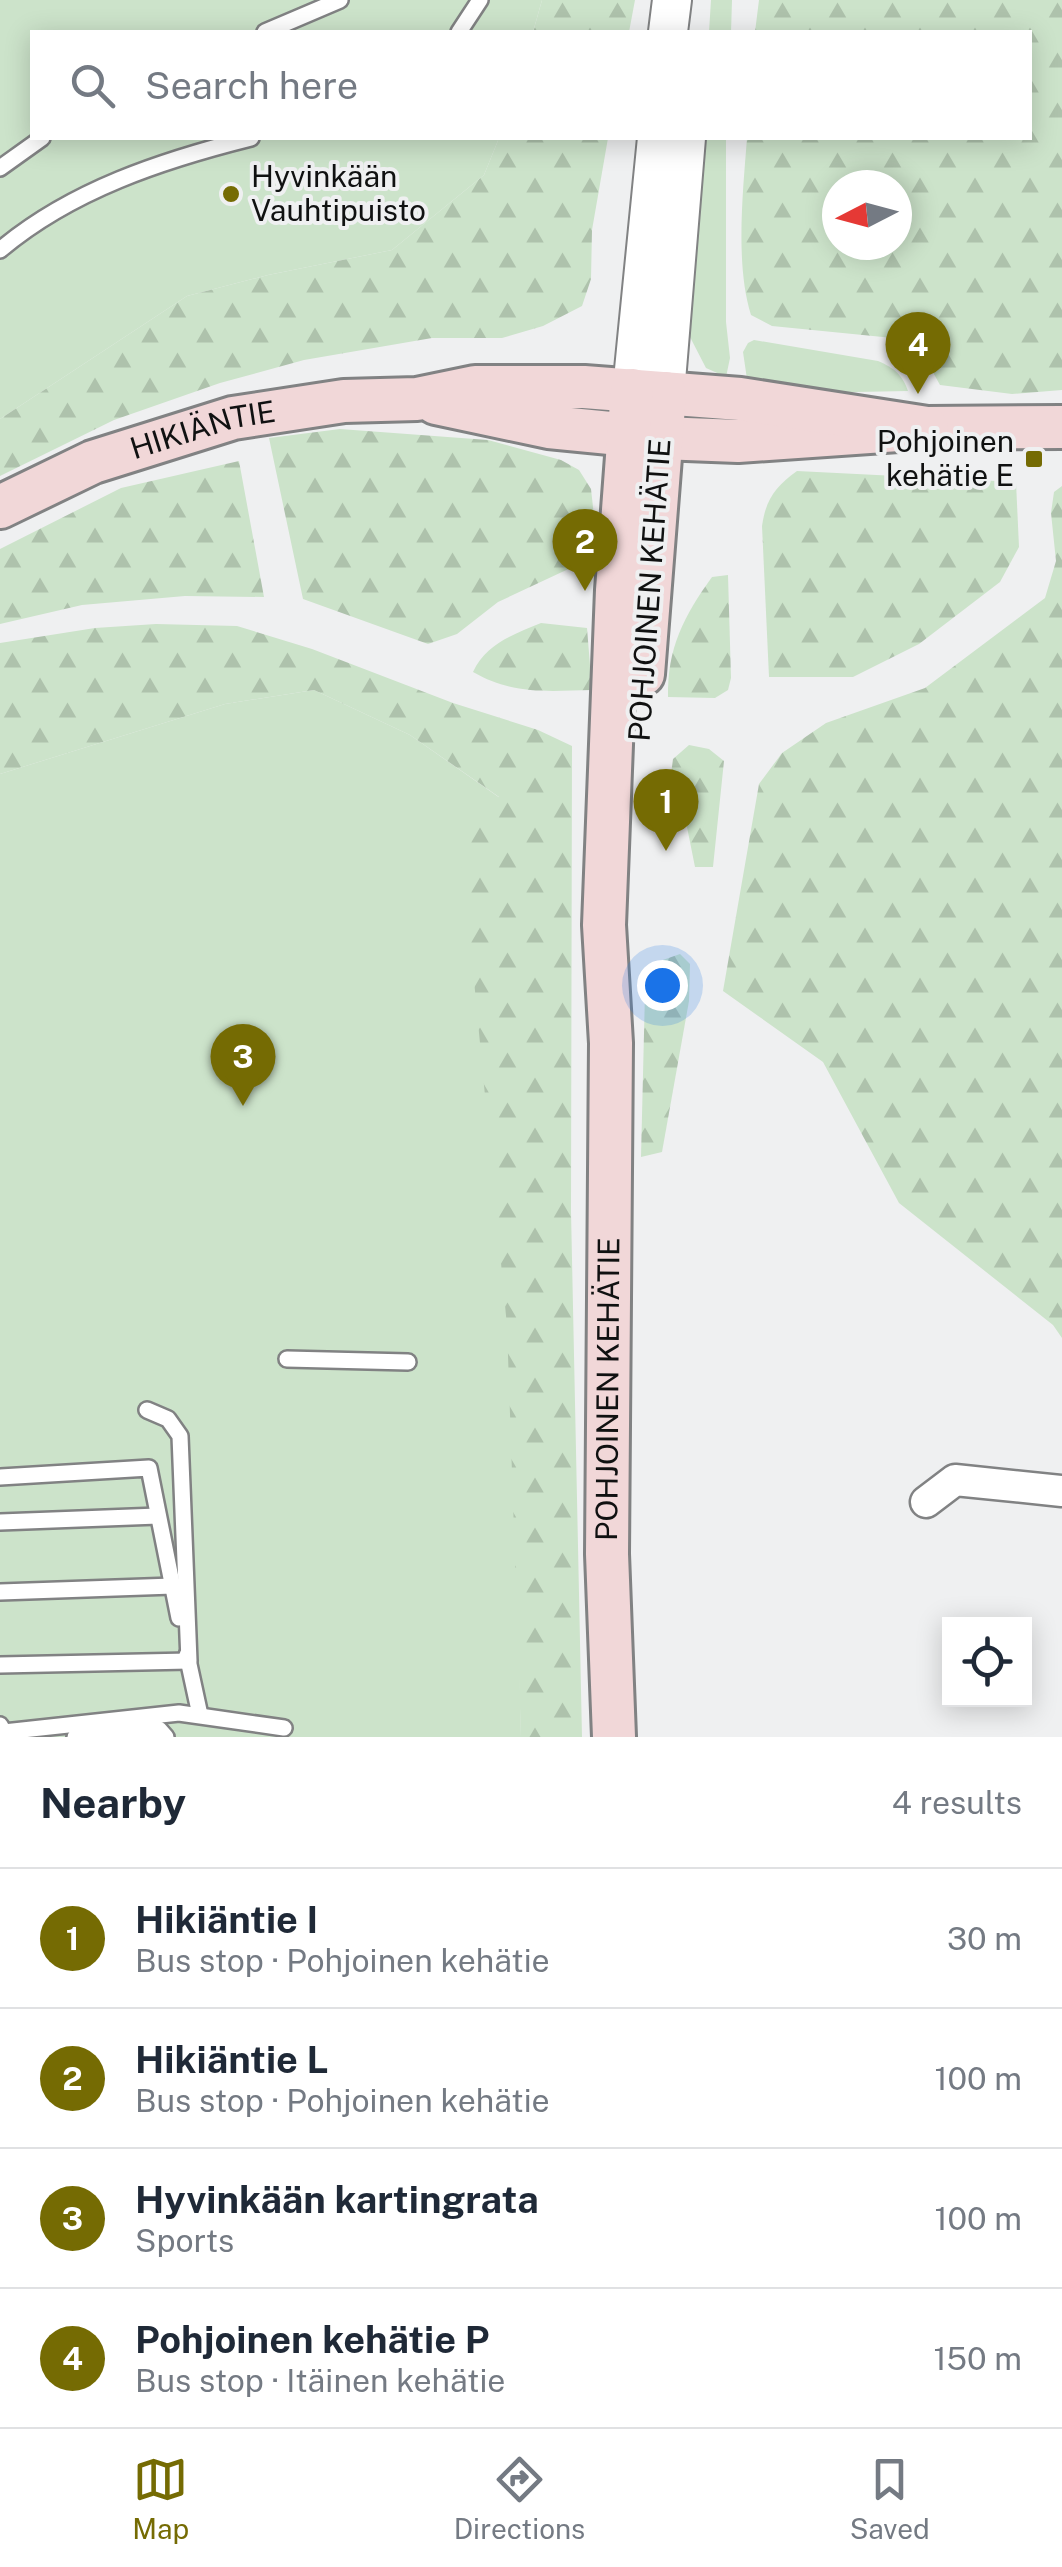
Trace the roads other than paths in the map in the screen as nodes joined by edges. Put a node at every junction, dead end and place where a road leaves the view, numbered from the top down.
1 (339, 0) edge
2 (480, 0) edge
3 (672, 0) edge
4 (697, 0) edge
5 (270, 30) edge
6 (461, 30) edge
7 (668, 30) edge
8 (694, 30) edge
9 (39, 140) edge
10 (243, 140) edge
11 (658, 140) edge
12 (686, 140) edge
13 (0, 168) edge
14 (0, 250) edge
15 (649, 392) junction
16 (417, 399) junction
17 (1062, 427) edge
18 (927, 428) junction
19 (644, 437) junction
20 (0, 508) edge
21 (287, 1360) dead end
22 (408, 1362) dead end
23 (147, 1410) dead end
24 (0, 1477) edge
25 (1062, 1491) edge
26 (926, 1502) dead end
27 (158, 1516) junction
28 (0, 1522) edge
29 (173, 1586) junction
30 (0, 1592) edge
31 (188, 1661) junction
32 (0, 1665) edge
33 (200, 1715) junction
34 (284, 1728) dead end
35 (1, 1730) edge
36 (44, 1732) edge
37 (76, 1737) edge
38 (166, 1737) edge
39 (614, 1737) edge

1 - 5 lane
2 - 6 lane
3 - 7 street
4 - 8 street
9 - 13 lane
10 - 14 lane
11 - 15 street, POHJOINEN KEHÄTIE
12 - 15 street, POHJOINEN KEHÄTIE
15 - 16 main road, HIKIÄNTIE
15 - 18 main road, HIKIÄNTIE
15 - 19 main road, POHJOINEN KEHÄTIE
16 - 19 main road, HIKIÄNTIE
16 - 20 main road, HIKIÄNTIE
17 - 18 main road
18 - 19 main road, HIKIÄNTIE
19 - 39 main road, POHJOINEN KEHÄTIE
21 - 22 lane
23 - 31 lane
24 - 27 lane
25 - 26 street
27 - 28 lane
27 - 29 lane
29 - 30 lane
29 - 31 lane
31 - 32 lane
31 - 33 lane
33 - 34 lane
33 - 36 lane
35 - 36 lane
37 - 38 lane

